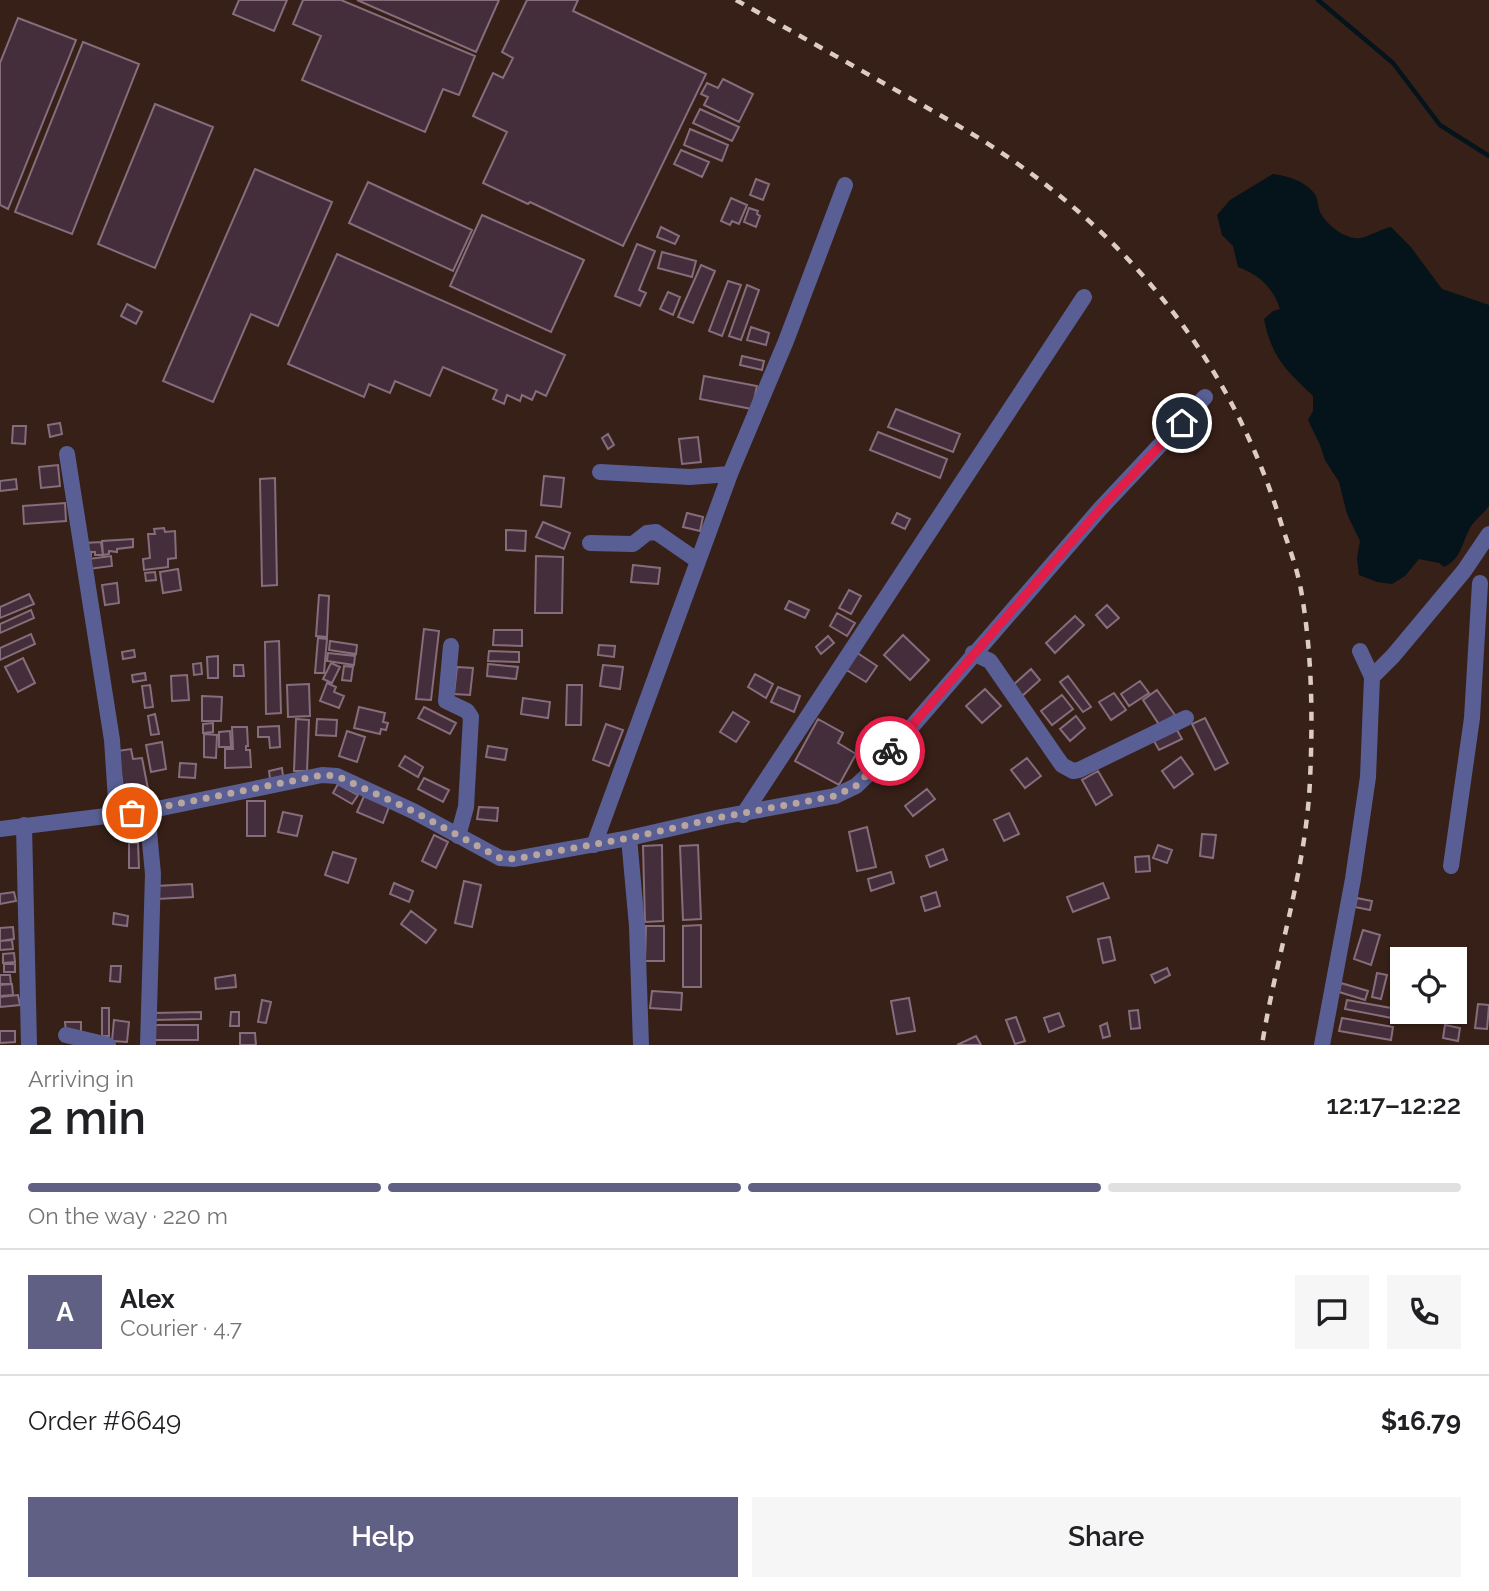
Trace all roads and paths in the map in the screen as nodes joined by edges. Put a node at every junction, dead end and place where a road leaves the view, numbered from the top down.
1 (845, 185) dead end
2 (1084, 297) dead end
3 (1205, 397) dead end
4 (67, 454) dead end
5 (600, 472) dead end
6 (730, 474) junction
7 (1489, 534) edge
8 (590, 543) dead end
9 (698, 561) junction
10 (1484, 583) edge
11 (1450, 586) junction
12 (451, 646) dead end
13 (1360, 651) dead end
14 (973, 653) junction
15 (1372, 677) junction
16 (1186, 718) dead end
17 (147, 811) junction
18 (117, 815) junction
19 (743, 815) junction
20 (24, 825) junction
21 (0, 830) edge
22 (458, 836) junction
23 (629, 838) junction
24 (594, 845) junction
25 (1451, 866) dead end
26 (66, 1035) dead end
27 (29, 1045) edge
28 (108, 1045) edge
29 (148, 1045) edge
30 (641, 1045) edge
31 (1322, 1045) edge

1 - 6 street
2 - 19 street
3 - 14 street
4 - 18 street
5 - 6 street
6 - 9 street
7 - 11 street
8 - 9 street
9 - 24 street
10 - 11 street
10 - 25 street
11 - 15 street
12 - 22 street
13 - 15 street
14 - 16 street
14 - 19 street
15 - 31 street
17 - 18 street
17 - 22 street
17 - 29 street
18 - 20 street
19 - 23 street
20 - 21 street
20 - 27 street
22 - 24 street
23 - 24 street
23 - 30 street
26 - 28 street

